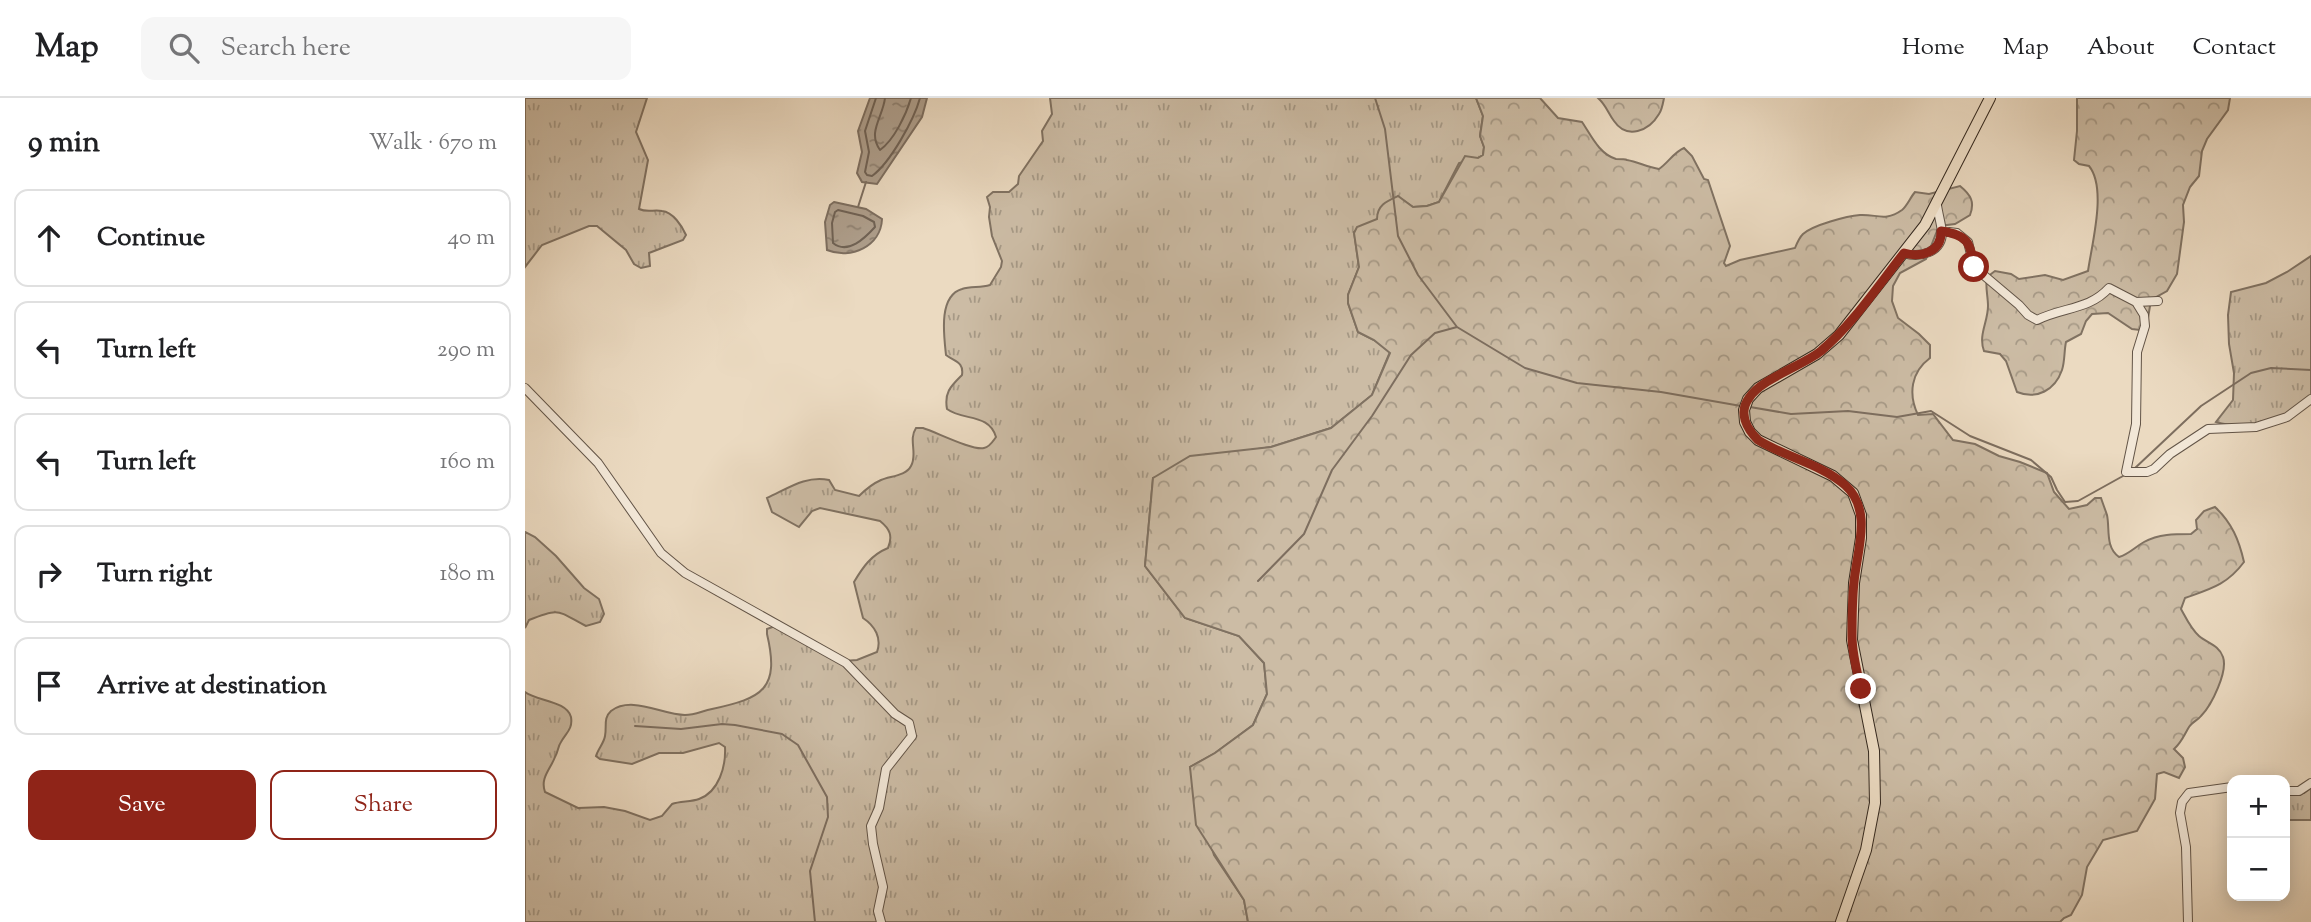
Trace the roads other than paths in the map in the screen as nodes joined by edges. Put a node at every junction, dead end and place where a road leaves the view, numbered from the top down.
1 (1990, 98) edge
2 (1937, 205) junction
3 (1941, 231) junction
4 (1904, 253) junction
5 (2158, 301) dead end
6 (2136, 302) junction
7 (525, 388) edge
8 (2311, 399) edge
9 (2311, 783) edge
10 (2227, 788) edge
11 (2290, 790) edge
12 (881, 922) edge
13 (1841, 922) edge
14 (2188, 922) edge

1 - 2 main road
2 - 3 street
2 - 4 main road
3 - 4 street
3 - 6 street
4 - 13 main road
5 - 6 street
6 - 8 street
7 - 12 street
9 - 11 street
10 - 14 street

